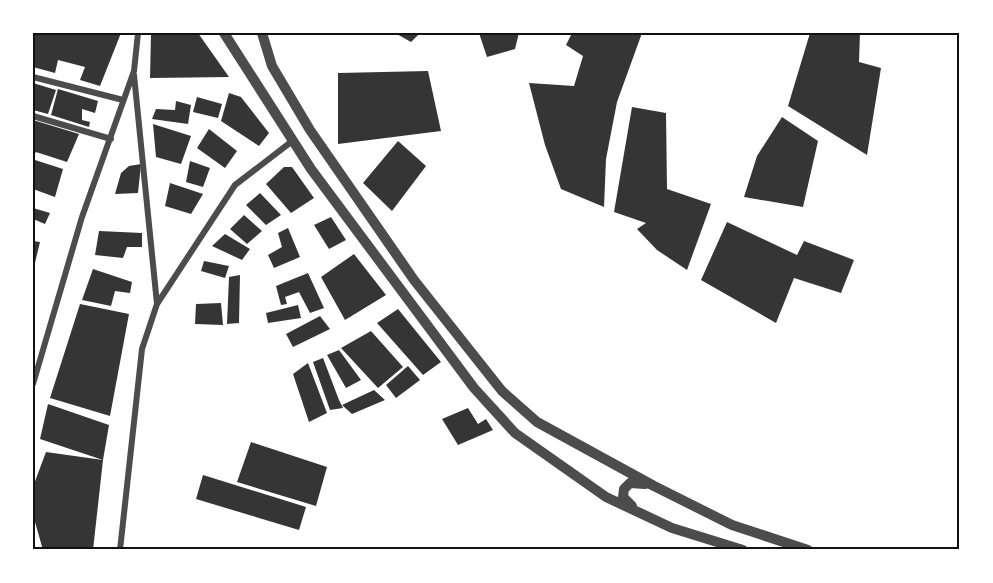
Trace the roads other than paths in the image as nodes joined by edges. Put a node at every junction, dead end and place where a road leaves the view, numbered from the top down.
1 (138, 33) edge
2 (224, 33) edge
3 (262, 33) edge
4 (134, 71) junction
5 (33, 77) edge
6 (123, 100) junction
7 (33, 116) edge
8 (111, 139) junction
9 (291, 142) junction
10 (157, 304) junction
11 (34, 374) edge
12 (33, 384) edge
13 (654, 486) junction
14 (639, 513) junction
15 (120, 550) edge
16 (742, 550) edge
17 (808, 550) edge

1 - 4 street
2 - 9 street
3 - 13 street
4 - 6 street
4 - 10 street
5 - 6 street
6 - 8 street
7 - 8 street
8 - 11 street
9 - 10 street
9 - 14 street
10 - 15 street
11 - 12 street
13 - 14 street
13 - 17 street
14 - 16 street

